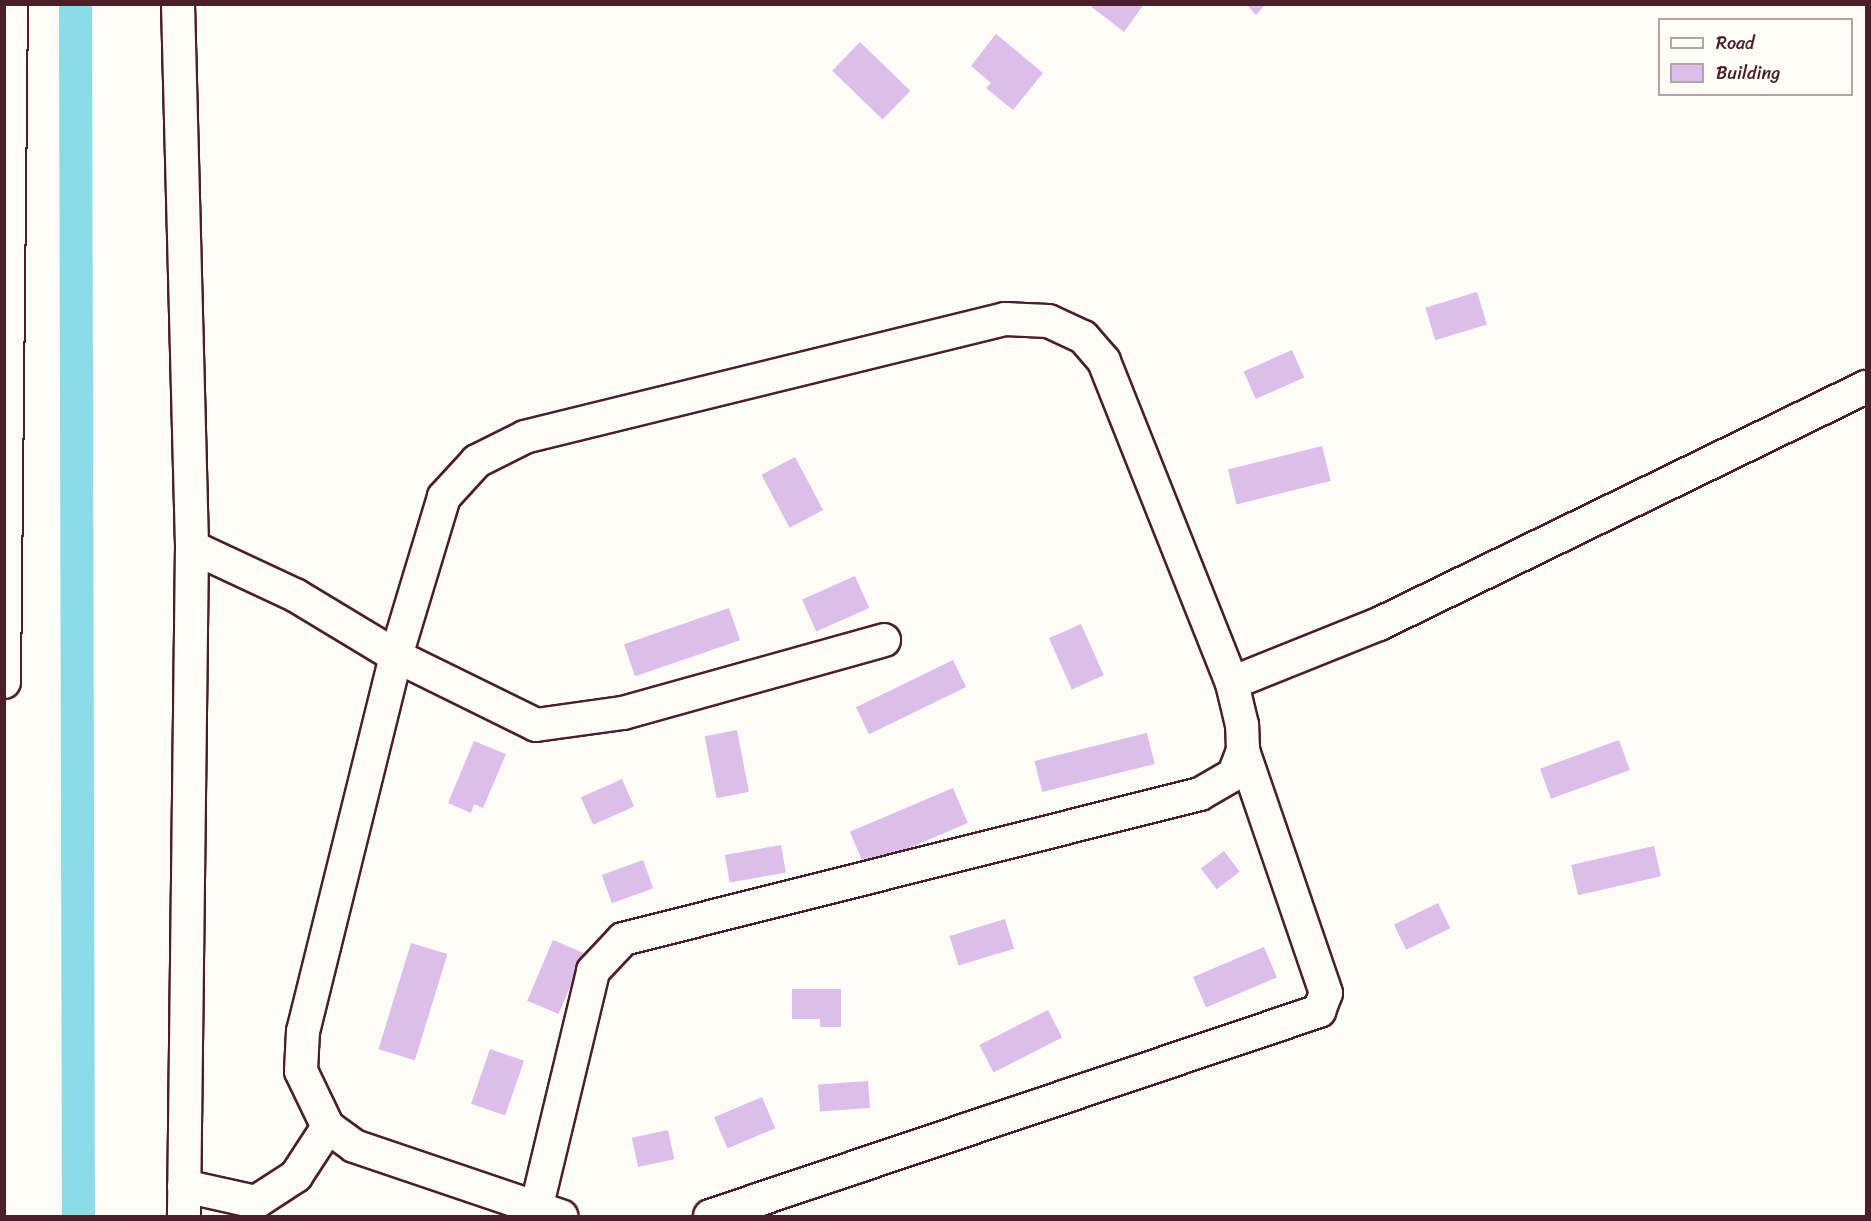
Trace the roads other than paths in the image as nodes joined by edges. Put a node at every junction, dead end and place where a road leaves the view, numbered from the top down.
1 (11, 4) edge
2 (178, 4) edge
3 (1866, 387) edge
4 (192, 547) junction
5 (884, 640) dead end
6 (396, 656) junction
7 (4, 682) edge
8 (1232, 683) junction
9 (1243, 750) junction
10 (328, 1127) junction
11 (184, 1201) edge
12 (549, 1211) edge
13 (710, 1216) edge

1 - 7 street
2 - 4 street
3 - 8 street
4 - 6 street
4 - 11 street
5 - 6 street
6 - 8 street
6 - 10 street
8 - 9 street
9 - 12 street
9 - 13 street
10 - 11 street
10 - 12 street

